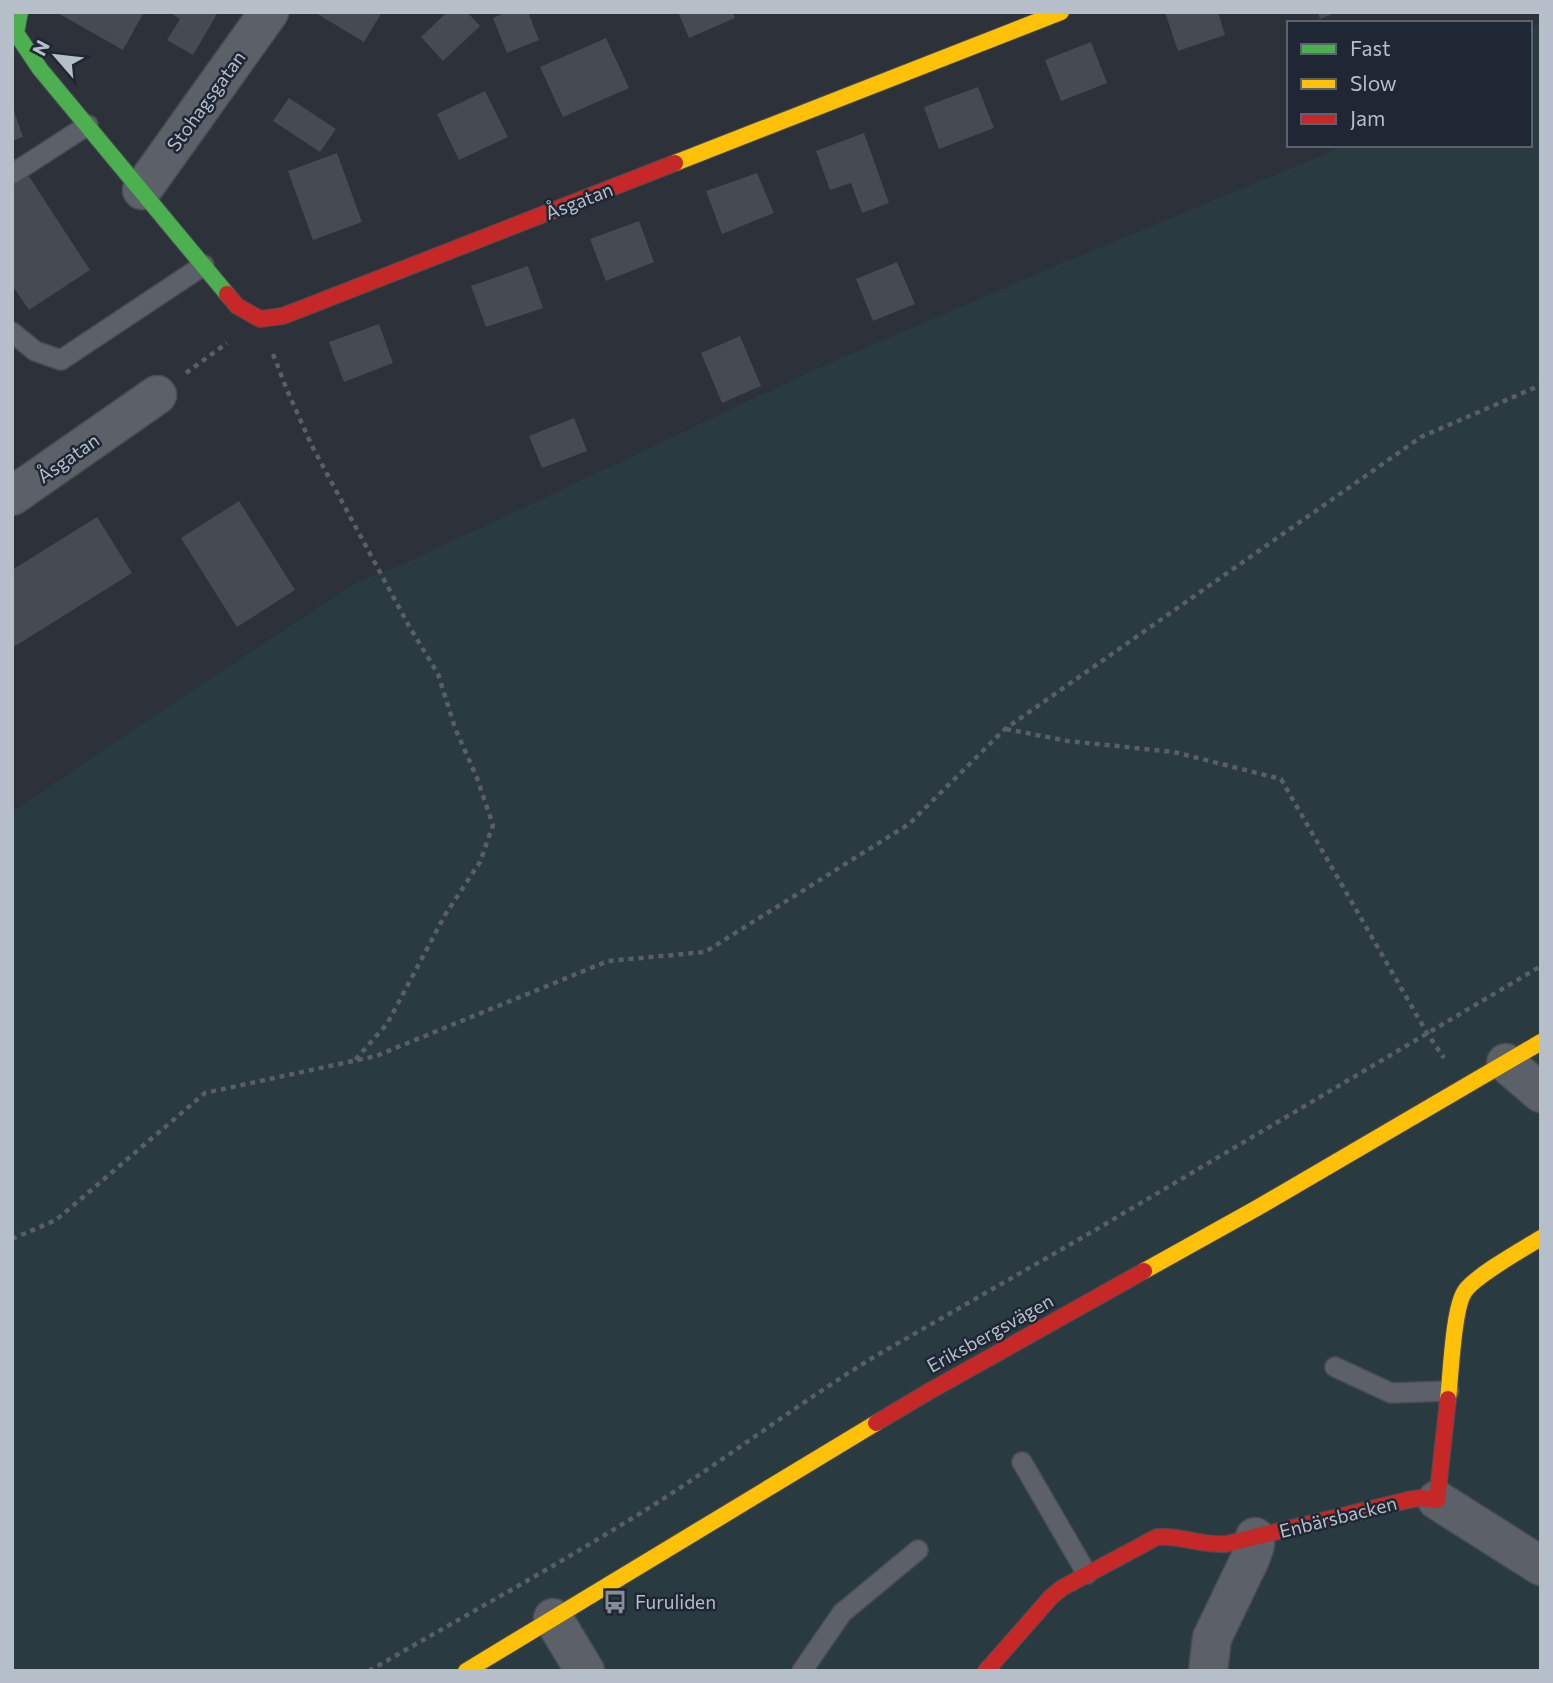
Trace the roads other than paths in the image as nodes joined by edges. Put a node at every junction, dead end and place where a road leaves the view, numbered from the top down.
1 (20, 12) edge
2 (269, 12) edge
3 (1061, 12) edge
4 (88, 125) junction
5 (12, 174) edge
6 (142, 190) junction
7 (204, 265) junction
8 (12, 332) edge
9 (157, 395) road end
10 (12, 496) edge
11 (1541, 1042) edge
12 (1506, 1063) junction
13 (1541, 1093) edge
14 (1541, 1238) edge
15 (1335, 1367) dead end
16 (1449, 1391) junction
17 (1022, 1462) dead end
18 (1437, 1500) junction
19 (1255, 1537) junction
20 (918, 1550) dead end
21 (1541, 1566) edge
22 (1087, 1574) junction
23 (553, 1618) junction
24 (466, 1671) edge
25 (584, 1671) edge
26 (802, 1671) edge
27 (986, 1671) edge
28 (1208, 1671) edge

1 - 4 street
2 - 6 street, Stohagsgatan
3 - 7 street, Åsgatan
4 - 5 lane
4 - 6 street
6 - 7 street
7 - 8 lane
9 - 10 street, Åsgatan
11 - 12 street, Eriksbergsvägen
12 - 13 street
12 - 23 street, Eriksbergsvägen
14 - 16 street
15 - 16 lane
16 - 18 street
17 - 22 lane
18 - 19 street, Enbärsbacken
18 - 21 street
19 - 22 street, Enbärsbacken
19 - 28 street
20 - 26 lane
22 - 27 street, Enbärsbacken
23 - 24 street, Eriksbergsvägen
23 - 25 street

